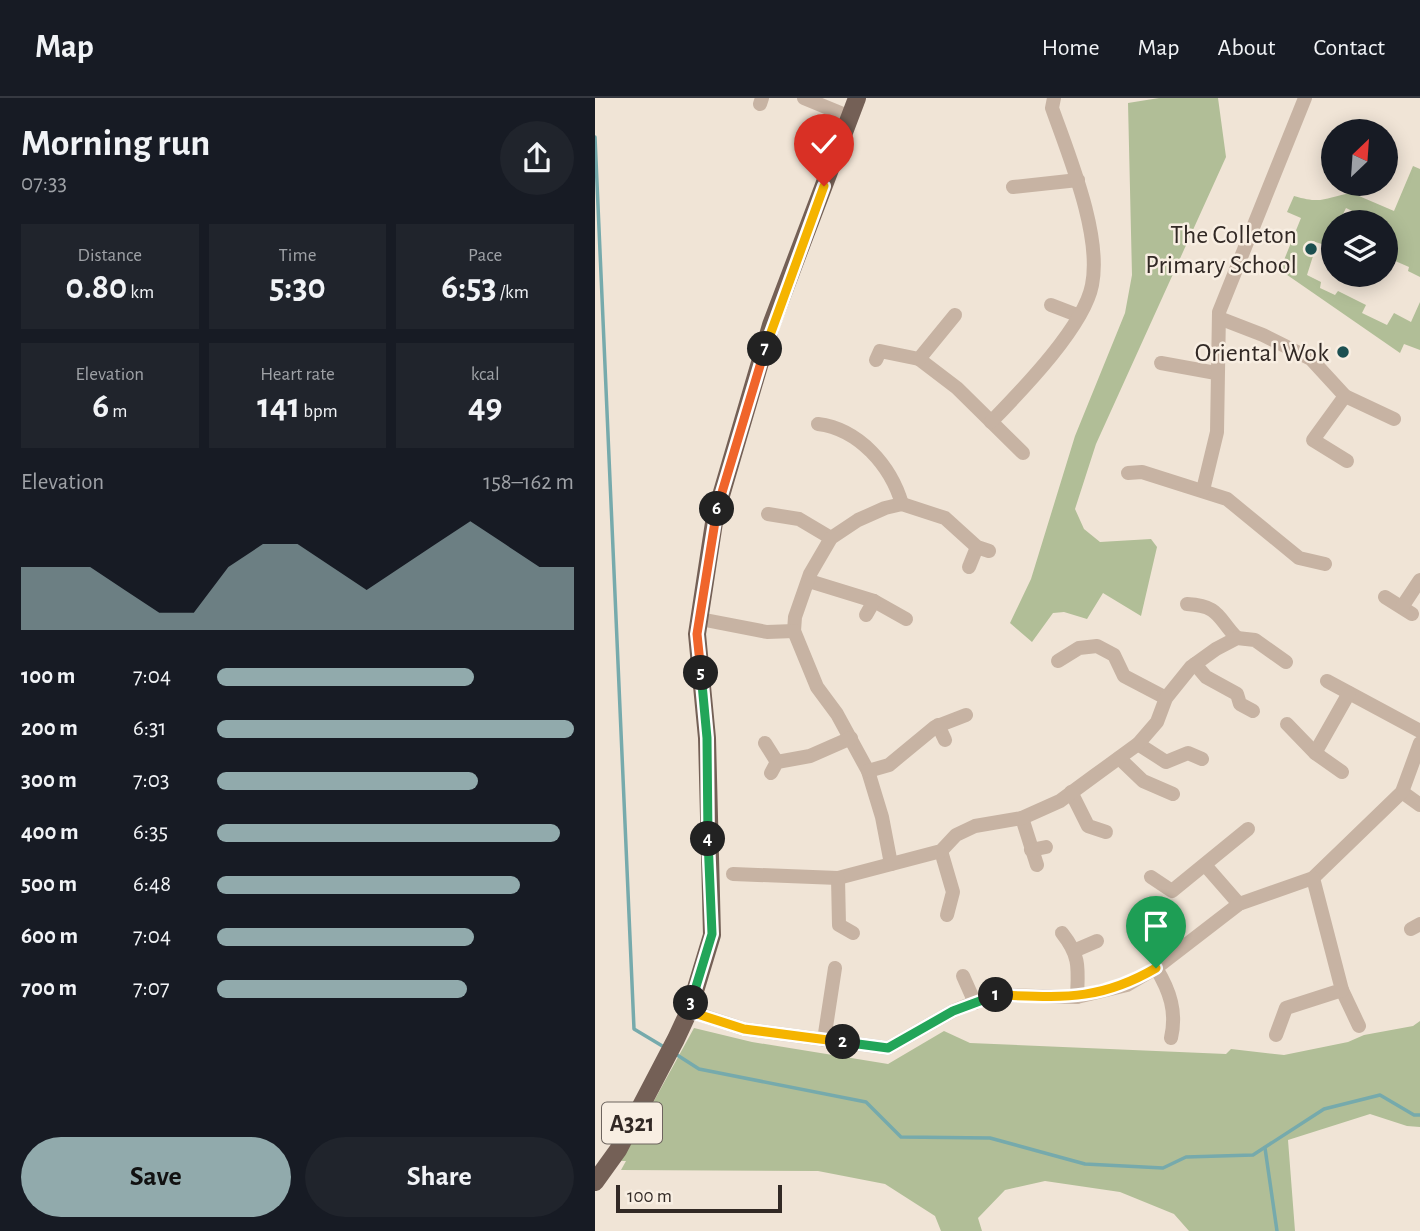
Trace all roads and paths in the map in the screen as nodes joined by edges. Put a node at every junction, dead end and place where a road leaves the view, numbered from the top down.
1 (804, 98) edge
2 (857, 98) edge
3 (1054, 98) edge
4 (1305, 98) edge
5 (850, 117) junction
6 (1078, 180) junction
7 (1013, 187) dead end
8 (1051, 305) dead end
9 (954, 314) dead end
10 (1077, 315) junction
11 (1219, 318) junction
12 (919, 359) junction
13 (876, 360) dead end
14 (1161, 363) dead end
15 (1216, 373) junction
16 (1345, 396) junction
17 (1394, 419) dead end
18 (991, 422) junction
19 (818, 424) dead end
20 (1023, 453) dead end
21 (1347, 461) dead end
22 (1128, 473) dead end
23 (1203, 490) junction
24 (902, 505) junction
25 (768, 514) dead end
26 (831, 538) junction
27 (1325, 564) dead end
28 (969, 568) dead end
29 (809, 580) junction
30 (1420, 580) edge
31 (1385, 597) dead end
32 (874, 601) junction
33 (1187, 604) dead end
34 (866, 615) dead end
35 (700, 619) junction
36 (906, 620) dead end
37 (794, 631) junction
38 (1237, 638) junction
39 (1058, 661) dead end
40 (1286, 662) dead end
41 (1195, 664) junction
42 (1328, 681) dead end
43 (1349, 693) junction
44 (1166, 698) junction
45 (1253, 711) dead end
46 (966, 715) dead end
47 (1287, 724) dead end
48 (938, 725) junction
49 (1420, 731) edge
50 (851, 738) junction
51 (945, 740) dead end
52 (765, 743) dead end
53 (1420, 743) edge
54 (1138, 744) junction
55 (1315, 753) junction
56 (1119, 758) junction
57 (1202, 759) dead end
58 (868, 771) junction
59 (1342, 772) dead end
60 (1071, 792) junction
61 (1402, 792) junction
62 (1173, 794) dead end
63 (1420, 805) edge
64 (1022, 818) junction
65 (1248, 829) dead end
66 (1106, 832) dead end
67 (940, 851) junction
68 (891, 864) junction
69 (1037, 865) dead end
70 (1206, 865) junction
71 (733, 874) dead end
72 (1151, 877) dead end
73 (838, 878) junction
74 (1313, 878) junction
75 (1239, 904) junction
76 (947, 915) dead end
77 (853, 933) dead end
78 (1062, 933) dead end
79 (1097, 941) dead end
80 (1076, 950) junction
81 (835, 968) dead end
82 (1156, 968) junction
83 (963, 976) dead end
84 (1342, 990) junction
85 (1077, 998) junction
86 (975, 1003) junction
87 (688, 1011) junction
88 (1359, 1026) dead end
89 (1276, 1035) dead end
90 (1171, 1038) dead end
91 (824, 1040) junction
92 (595, 1182) edge

1 - 5 street
2 - 5 main road, A321
3 - 6 street
4 - 11 street
5 - 35 main road, A321
6 - 7 street
6 - 10 street
8 - 10 street
9 - 12 street
10 - 18 street
11 - 15 street
11 - 16 street
12 - 13 street
12 - 18 street
14 - 15 street
15 - 23 street
16 - 17 street
16 - 21 street
18 - 20 street
19 - 24 street
22 - 23 street
23 - 27 street
24 - 26 street
24 - 28 street
25 - 26 street
26 - 29 street
29 - 32 street
29 - 37 street
30 - 31 street
32 - 34 street
32 - 36 street
33 - 38 street
35 - 37 street
35 - 87 main road, A321
37 - 50 street
38 - 40 street
38 - 41 street
39 - 44 street
41 - 44 street
41 - 45 street
42 - 43 street
43 - 49 street
43 - 55 street
44 - 54 street
46 - 48 street
47 - 55 street
48 - 51 street
48 - 58 street
50 - 52 street
50 - 58 street
53 - 61 street
54 - 56 street
54 - 57 street
55 - 59 street
56 - 60 street
56 - 62 street
58 - 68 street
60 - 64 street
60 - 66 street
61 - 63 street
61 - 74 street
64 - 67 street
64 - 69 street
65 - 70 street
67 - 68 street
67 - 76 street
68 - 73 street
70 - 72 street
70 - 75 street
71 - 73 street
73 - 77 street
74 - 75 street
74 - 84 street
75 - 82 street
78 - 80 street
79 - 80 street
80 - 85 street
81 - 91 street
82 - 85 street
82 - 90 street
83 - 86 street
84 - 88 street
84 - 89 street
85 - 86 street
86 - 91 street
87 - 91 street
87 - 92 main road, A321

